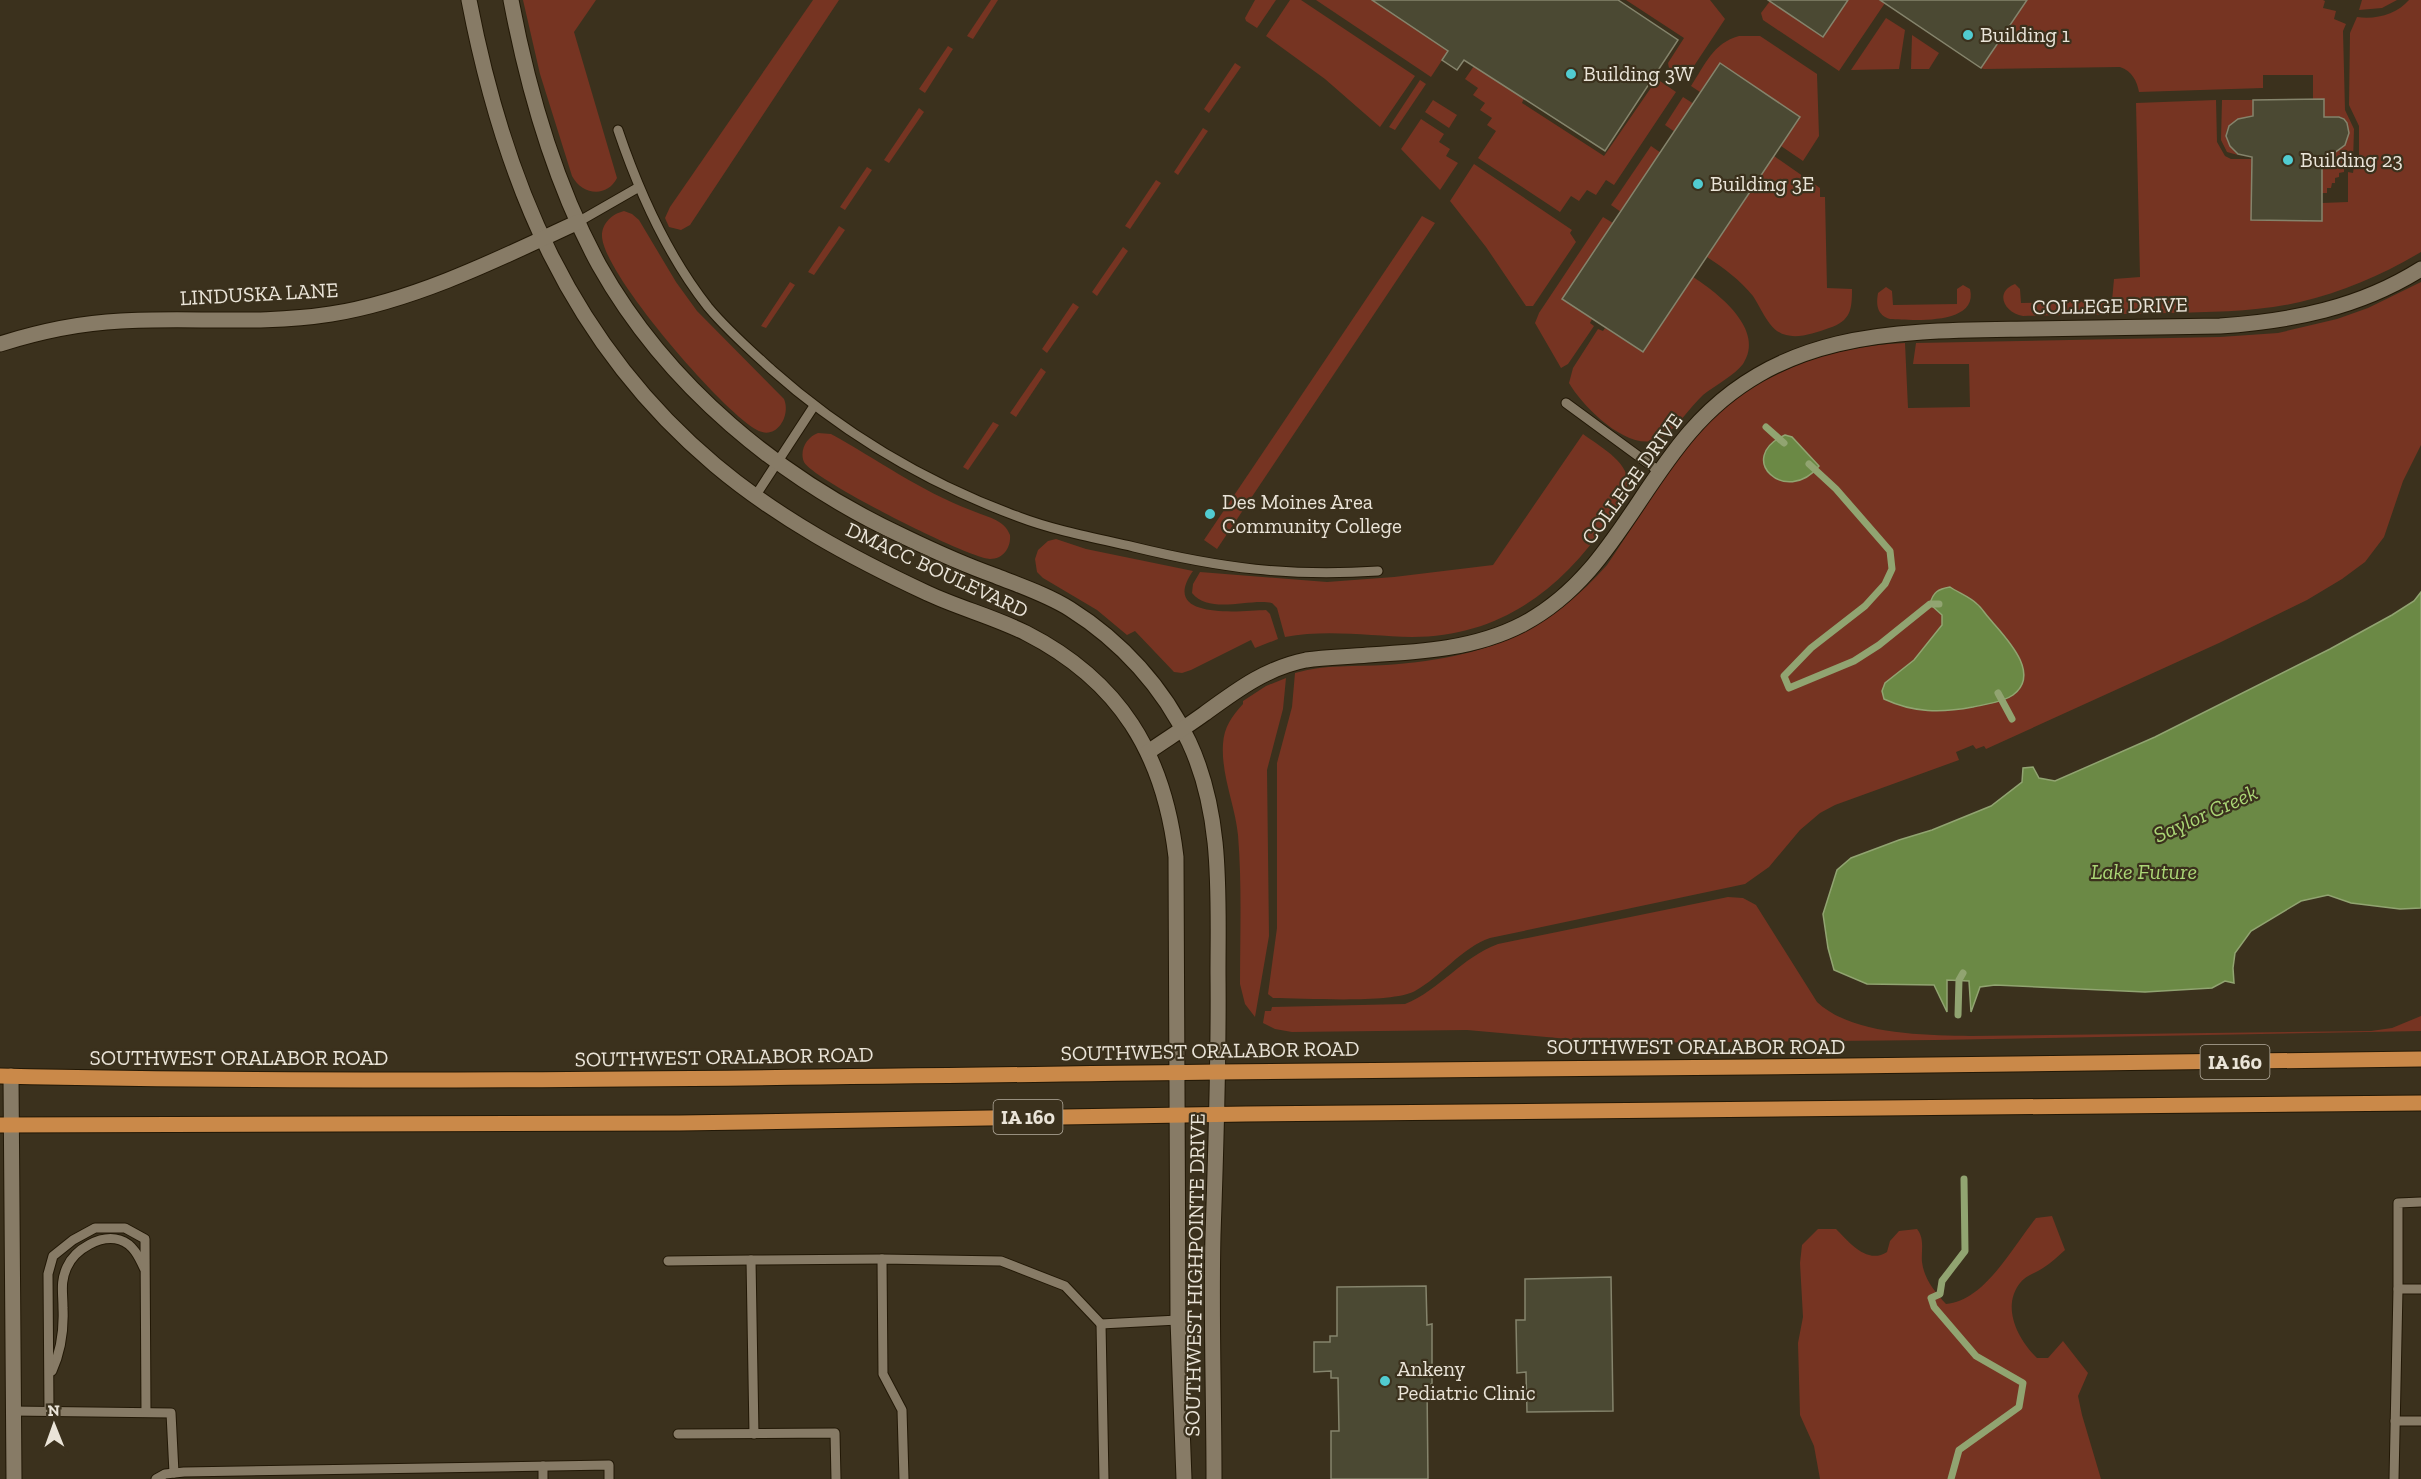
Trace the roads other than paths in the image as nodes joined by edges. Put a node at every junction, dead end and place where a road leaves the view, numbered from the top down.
1 (469, 0) edge
2 (511, 0) edge
3 (618, 130) dead end
4 (639, 187) junction
5 (578, 222) junction
6 (542, 239) junction
7 (2421, 269) edge
8 (0, 344) edge
9 (1566, 403) dead end
10 (814, 406) junction
11 (778, 463) junction
12 (1660, 472) junction
13 (756, 495) junction
14 (1378, 571) dead end
15 (1183, 729) junction
16 (1149, 752) junction
17 (2421, 1059) edge
18 (1176, 1072) junction
19 (1219, 1072) junction
20 (6, 1076) edge
21 (2421, 1103) edge
22 (1217, 1114) junction
23 (1178, 1115) junction
24 (6, 1125) edge
25 (2421, 1202) edge
26 (882, 1259) junction
27 (751, 1260) junction
28 (668, 1261) dead end
29 (146, 1272) junction
30 (2398, 1289) junction
31 (2421, 1289) edge
32 (1178, 1320) junction
33 (1101, 1324) junction
34 (50, 1374) junction
35 (12, 1412) junction
36 (49, 1412) junction
37 (146, 1412) junction
38 (2395, 1421) junction
39 (2421, 1421) edge
40 (678, 1434) dead end
41 (754, 1434) junction
42 (543, 1466) junction
43 (477, 1467) junction
44 (408, 1468) junction
45 (174, 1473) junction
46 (284, 1474) edge
47 (351, 1474) edge
48 (217, 1475) edge
49 (14, 1479) edge
50 (156, 1479) edge
51 (409, 1479) edge
52 (477, 1479) edge
53 (543, 1479) edge
54 (609, 1479) edge
55 (836, 1479) edge
56 (904, 1479) edge
57 (1104, 1479) edge
58 (1184, 1479) edge
59 (1214, 1479) edge
60 (2394, 1479) edge

1 - 6 street, DMACC BOULEVARD
2 - 5 street, DMACC BOULEVARD
3 - 4 lane
4 - 5 lane
4 - 10 lane
5 - 6 street, LINDUSKA LANE
5 - 11 street, DMACC BOULEVARD
6 - 8 street, LINDUSKA LANE
6 - 13 street, DMACC BOULEVARD
7 - 12 street, COLLEGE DRIVE
9 - 12 lane
10 - 11 lane
10 - 14 lane
11 - 13 lane
11 - 15 street, DMACC BOULEVARD
12 - 15 street, COLLEGE DRIVE
13 - 16 street, DMACC BOULEVARD
15 - 16 street, COLLEGE DRIVE
15 - 19 street, DMACC BOULEVARD
16 - 18 street, DMACC BOULEVARD
17 - 19 main road, SOUTHWEST ORALABOR ROAD / IA 160
18 - 19 main road, SOUTHWEST ORALABOR ROAD / IA 160
18 - 20 main road, SOUTHWEST ORALABOR ROAD / IA 160
18 - 23 street, SOUTHWEST HIGHPOINTE DRIVE
19 - 22 street, SOUTHWEST HIGHPOINTE DRIVE
20 - 24 street
21 - 22 main road, IA 160
22 - 23 main road, IA 160
22 - 59 street, SOUTHWEST HIGHPOINTE DRIVE
23 - 24 main road, IA 160
23 - 32 street, SOUTHWEST HIGHPOINTE DRIVE
24 - 35 street
25 - 30 lane
26 - 27 lane
26 - 33 lane
26 - 56 lane
27 - 28 lane
27 - 41 lane
29 - 34 lane
29 - 34 lane
29 - 37 lane
30 - 31 lane
30 - 38 lane
32 - 33 lane
32 - 58 street, SOUTHWEST HIGHPOINTE DRIVE
33 - 57 lane
34 - 36 lane
35 - 36 lane
35 - 49 street
36 - 37 lane
37 - 45 lane
38 - 39 lane
38 - 60 lane
40 - 41 lane
41 - 55 lane
42 - 43 lane
42 - 53 lane
42 - 54 lane
43 - 44 lane
43 - 52 lane
44 - 47 lane
44 - 51 lane
45 - 48 lane
45 - 50 lane
46 - 47 lane
46 - 48 lane

